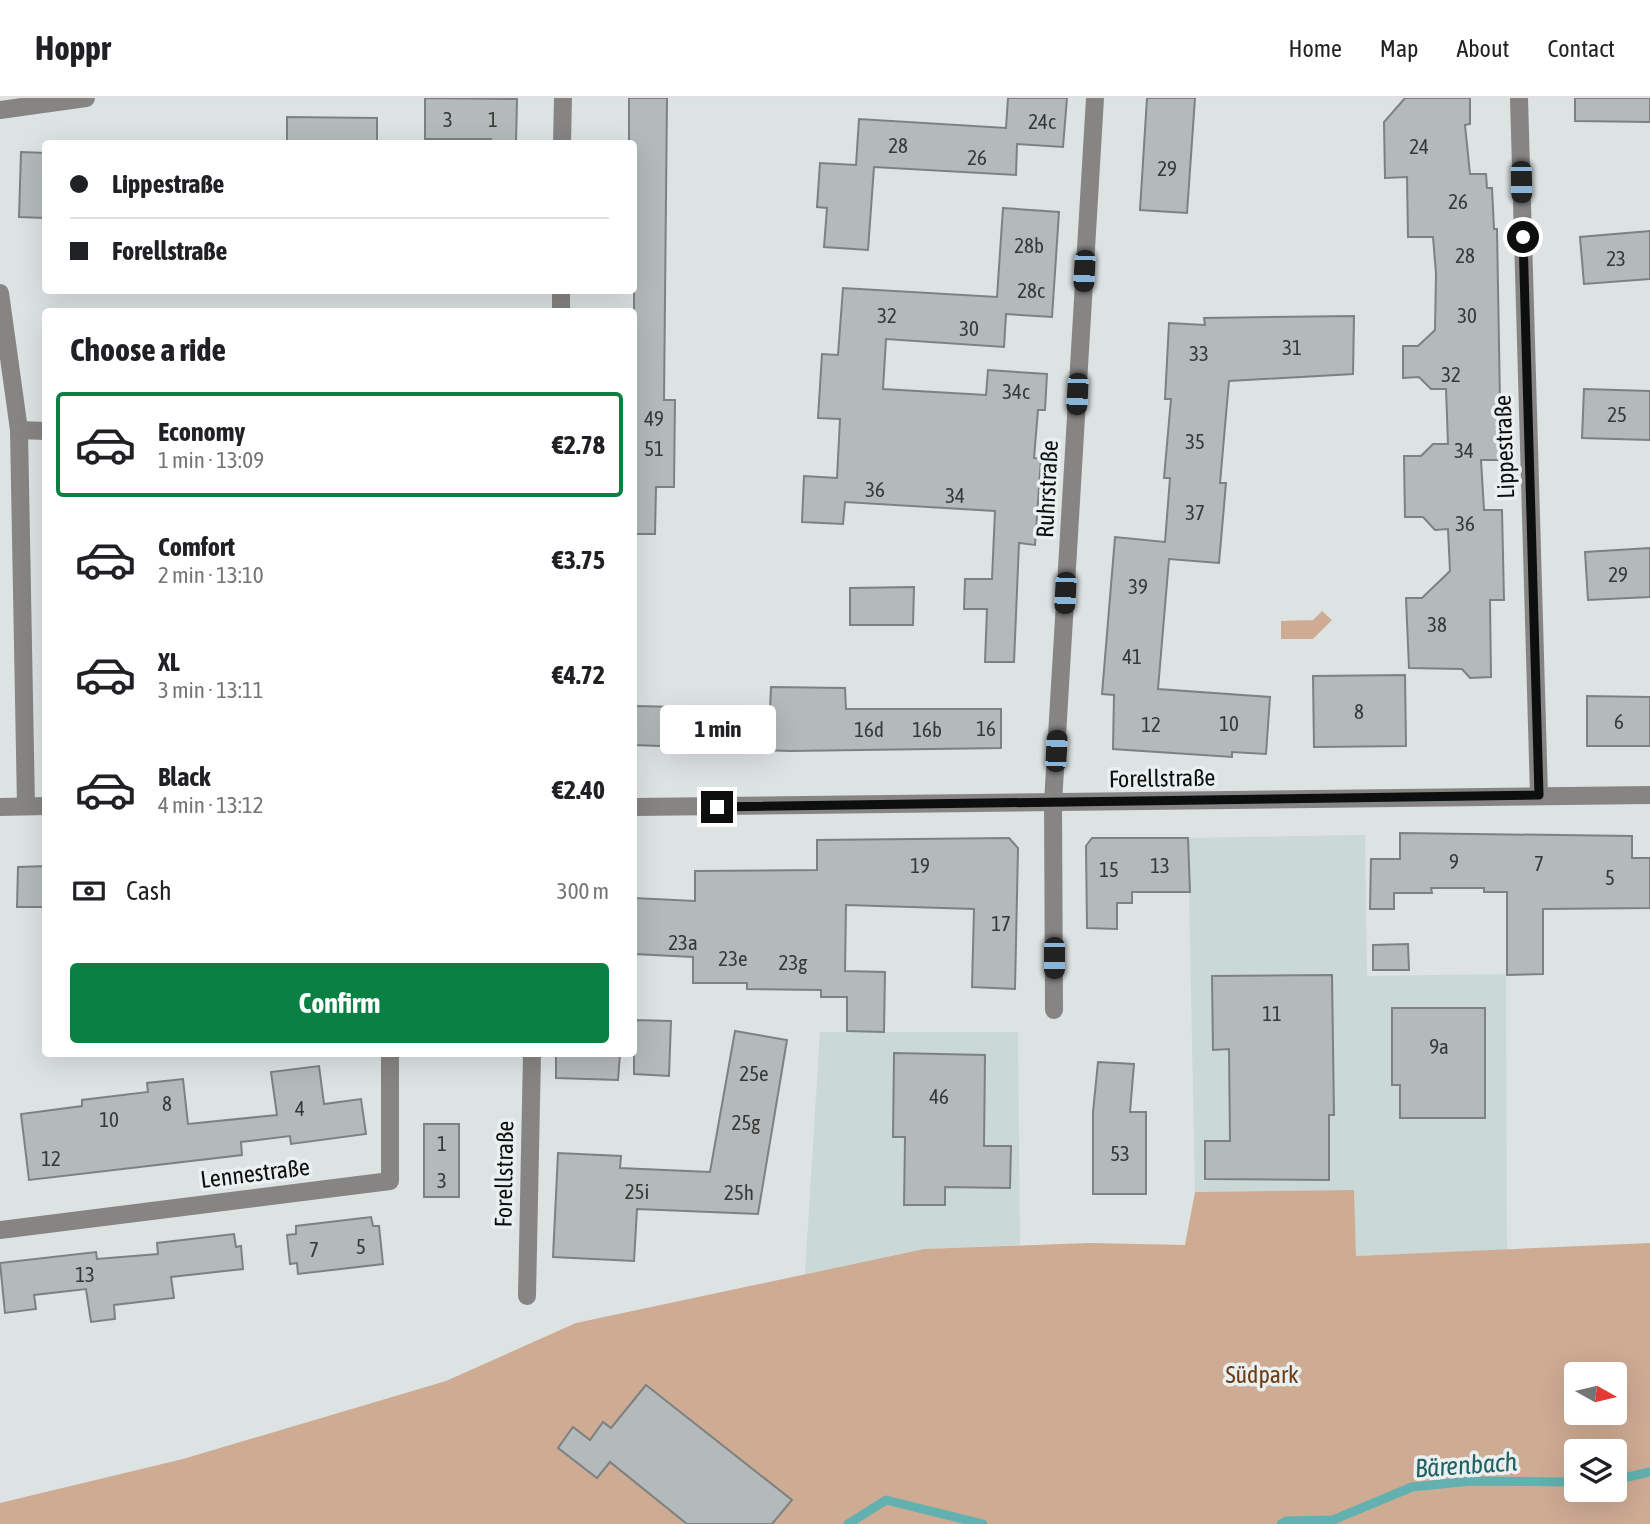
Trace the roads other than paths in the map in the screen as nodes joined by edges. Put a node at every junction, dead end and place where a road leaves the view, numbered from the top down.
1 (86, 98) edge
2 (563, 98) edge
3 (1095, 98) edge
4 (1518, 98) edge
5 (0, 110) edge
6 (562, 140) edge
7 (0, 293) edge
8 (19, 430) junction
9 (42, 431) edge
10 (1539, 795) junction
11 (1650, 795) edge
12 (1053, 803) junction
13 (26, 806) junction
14 (42, 806) edge
15 (0, 807) edge
16 (637, 807) edge
17 (1054, 1010) dead end
18 (390, 1057) edge
19 (532, 1057) edge
20 (0, 1230) edge
21 (527, 1296) dead end

1 - 5 street
2 - 6 street
3 - 12 street, Ruhrstraße
4 - 10 street, Lippestraße
7 - 8 street
8 - 9 street
8 - 13 street
10 - 11 street, Forellstraße
10 - 12 street, Forellstraße
12 - 16 street, Forellstraße
12 - 17 street, Ruhrstraße
13 - 14 street
13 - 15 street
18 - 20 street, Lennestraße
19 - 21 street, Forellstraße

